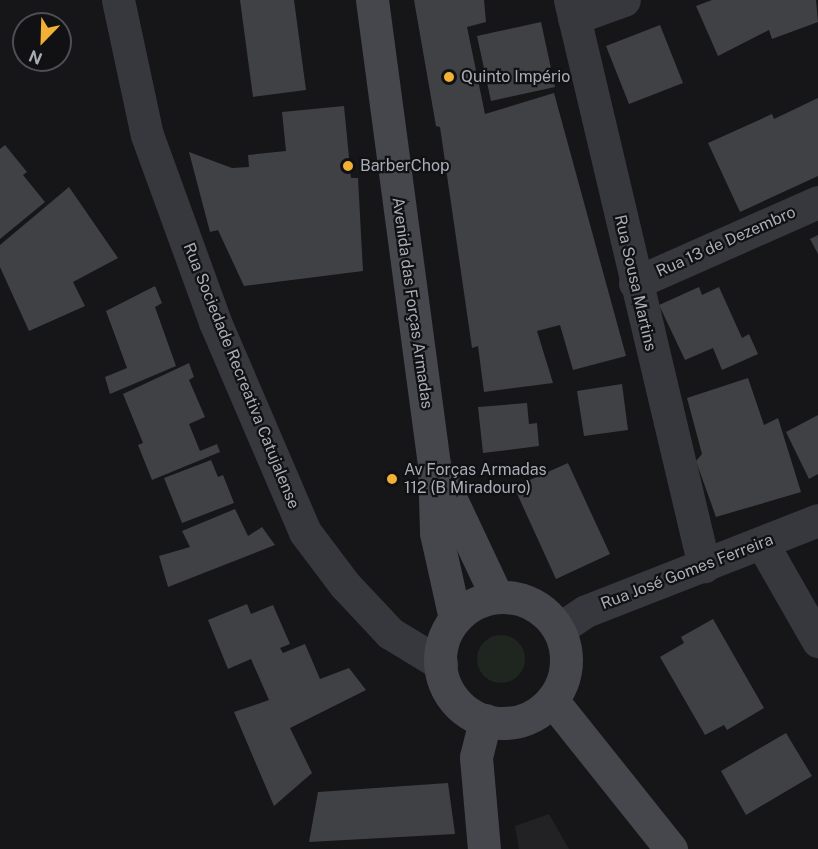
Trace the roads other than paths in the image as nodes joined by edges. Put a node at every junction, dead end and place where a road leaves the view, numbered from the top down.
1 (118, 0) edge
2 (372, 0) edge
3 (624, 0) edge
4 (572, 9) edge
5 (818, 202) edge
6 (635, 283) junction
7 (434, 464) junction
8 (818, 520) edge
9 (762, 543) junction
10 (704, 566) junction
11 (497, 597) junction
12 (455, 619) junction
13 (559, 630) junction
14 (818, 641) edge
15 (441, 664) junction
16 (552, 700) junction
17 (486, 720) junction
18 (484, 849) edge
19 (670, 849) edge

1 - 15 street, Rua Sociedade Recreativa Catujalense
2 - 7 street, Avenida das Forças Armadas
3 - 4 street
4 - 6 street, Rua Sousa Martins
5 - 6 street, Rua 13 de Dezembro
6 - 10 street, Rua Sousa Martins
7 - 11 street, Avenida das Forças Armadas
7 - 12 street, Avenida das Forças Armadas
8 - 9 street, Rua José Gomes Ferreira
9 - 10 street, Rua José Gomes Ferreira
9 - 14 street
10 - 13 street, Rua José Gomes Ferreira
11 - 12 street
11 - 13 street
12 - 15 street
13 - 16 street
15 - 17 street
16 - 17 street
16 - 19 street
17 - 18 street

